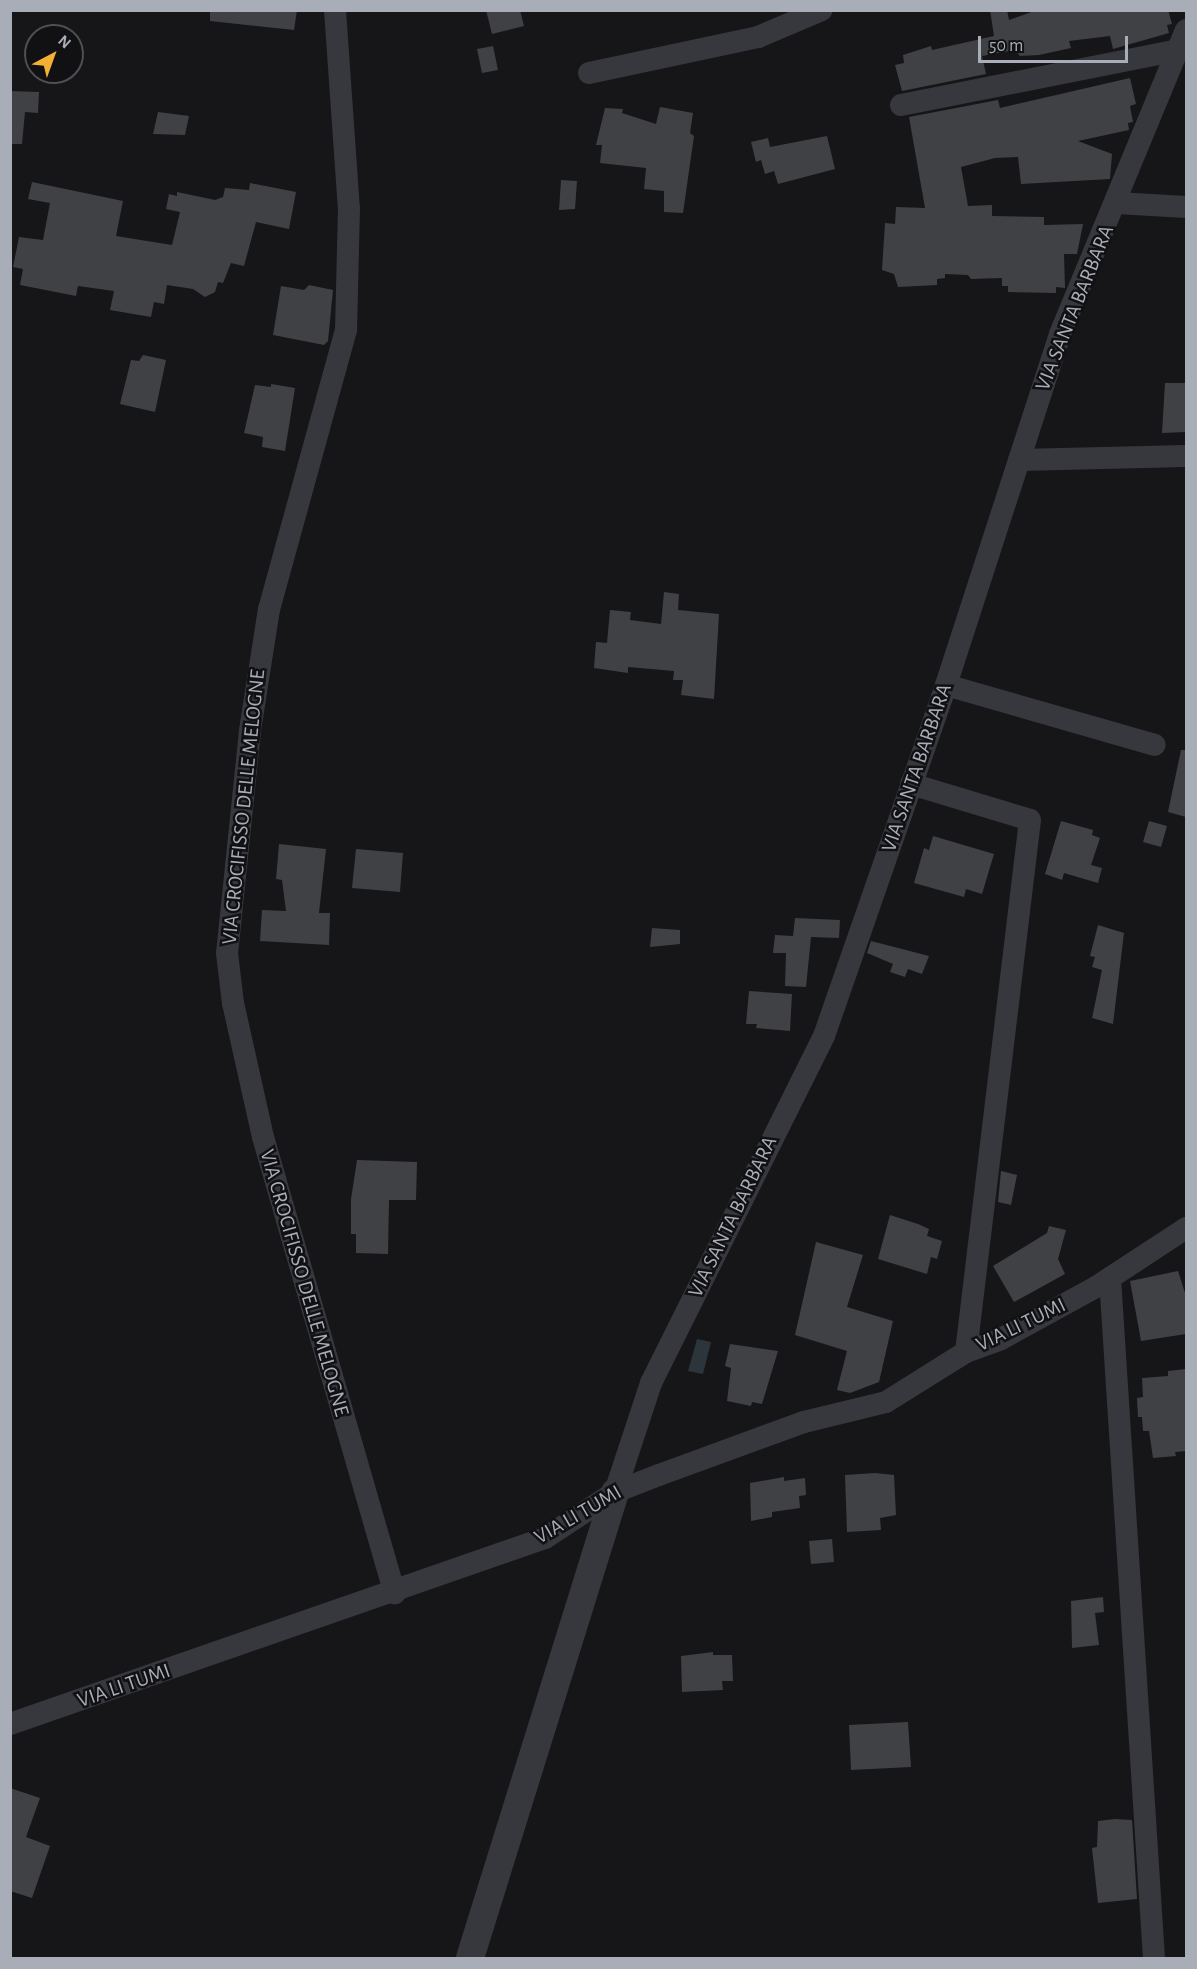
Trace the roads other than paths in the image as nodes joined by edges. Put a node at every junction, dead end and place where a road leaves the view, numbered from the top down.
1 (335, 10) edge
2 (822, 10) edge
3 (1183, 40) edge
4 (589, 73) dead end
5 (901, 105) dead end
6 (1117, 203) junction
7 (1186, 207) edge
8 (1186, 456) edge
9 (1019, 460) junction
10 (946, 685) junction
11 (1155, 745) dead end
12 (911, 784) junction
13 (1186, 1228) edge
14 (1110, 1278) junction
15 (966, 1352) junction
16 (615, 1492) junction
17 (395, 1593) junction
18 (10, 1725) edge
19 (470, 1959) edge
20 (1154, 1959) edge

1 - 17 street, VIA CROCIFISSO DELLE MELOGNE
2 - 4 street
3 - 5 street
3 - 6 street, VIA SANTA BARBARA
6 - 7 street
6 - 9 street, VIA SANTA BARBARA
8 - 9 street
9 - 10 street, VIA SANTA BARBARA
10 - 11 street
10 - 12 street, VIA SANTA BARBARA
12 - 15 street
12 - 16 street, VIA SANTA BARBARA
13 - 14 street, VIA LI TUMI
14 - 15 street, VIA LI TUMI
14 - 20 street
15 - 16 street, VIA LI TUMI
16 - 17 street, VIA LI TUMI
16 - 19 street
17 - 18 street, VIA LI TUMI

